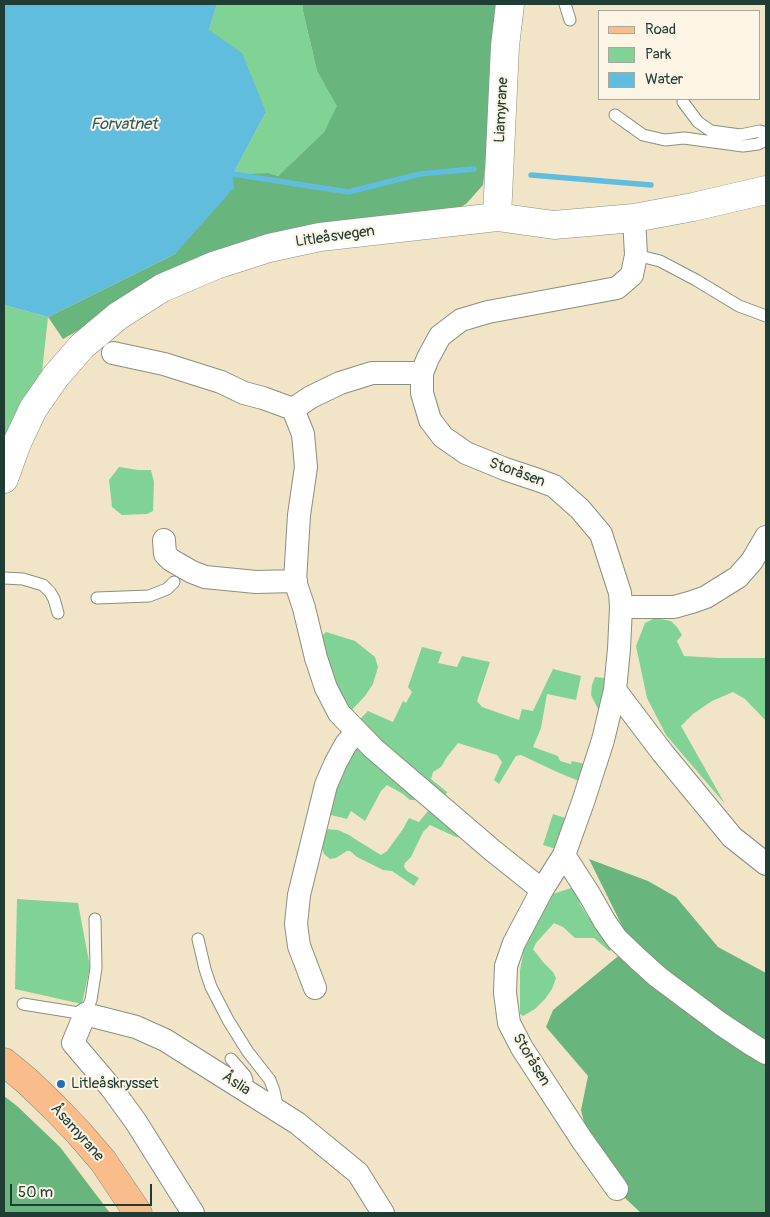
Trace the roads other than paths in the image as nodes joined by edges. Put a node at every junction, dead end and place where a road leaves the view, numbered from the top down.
1 (510, 4) edge
2 (565, 4) edge
3 (570, 20) dead end
4 (683, 102) dead end
5 (615, 116) dead end
6 (766, 133) edge
7 (766, 140) edge
8 (766, 190) edge
9 (497, 217) junction
10 (634, 218) junction
11 (636, 256) junction
12 (766, 316) edge
13 (114, 353) dead end
14 (422, 373) junction
15 (293, 410) junction
16 (4, 479) edge
17 (164, 540) dead end
18 (764, 545) edge
19 (4, 578) edge
20 (296, 581) junction
21 (174, 582) dead end
22 (97, 598) dead end
23 (621, 607) junction
24 (58, 613) dead end
25 (615, 690) junction
26 (356, 732) junction
27 (564, 855) junction
28 (766, 864) edge
29 (542, 890) junction
30 (95, 919) dead end
31 (198, 939) dead end
32 (315, 988) dead end
33 (23, 1004) dead end
34 (84, 1014) junction
35 (766, 1052) edge
36 (231, 1059) dead end
37 (4, 1062) edge
38 (245, 1090) junction
39 (278, 1111) junction
40 (617, 1189) dead end
41 (138, 1213) edge
42 (193, 1213) edge
43 (384, 1213) edge

1 - 9 street, Liamyrane
2 - 3 lane
4 - 6 lane
5 - 7 lane
8 - 10 street, Litleåsvegen
9 - 10 street, Litleåsvegen
9 - 16 street, Litleåsvegen
10 - 11 street, Storåsen
11 - 12 lane
11 - 14 street, Storåsen
13 - 15 street
14 - 15 street
14 - 23 street, Storåsen
15 - 20 street
17 - 20 street
18 - 23 street
19 - 24 lane
20 - 26 street
21 - 22 lane
23 - 25 street, Storåsen
25 - 27 street, Storåsen
25 - 28 street
26 - 29 street
26 - 32 street
27 - 29 street, Storåsen
27 - 35 street
29 - 40 street, Storåsen
30 - 34 lane
31 - 39 lane
33 - 34 lane
34 - 38 street, Åslia
34 - 42 street
36 - 38 lane
37 - 41 main road, Åsamyrane
38 - 39 street, Åslia
39 - 43 street, Åslia

